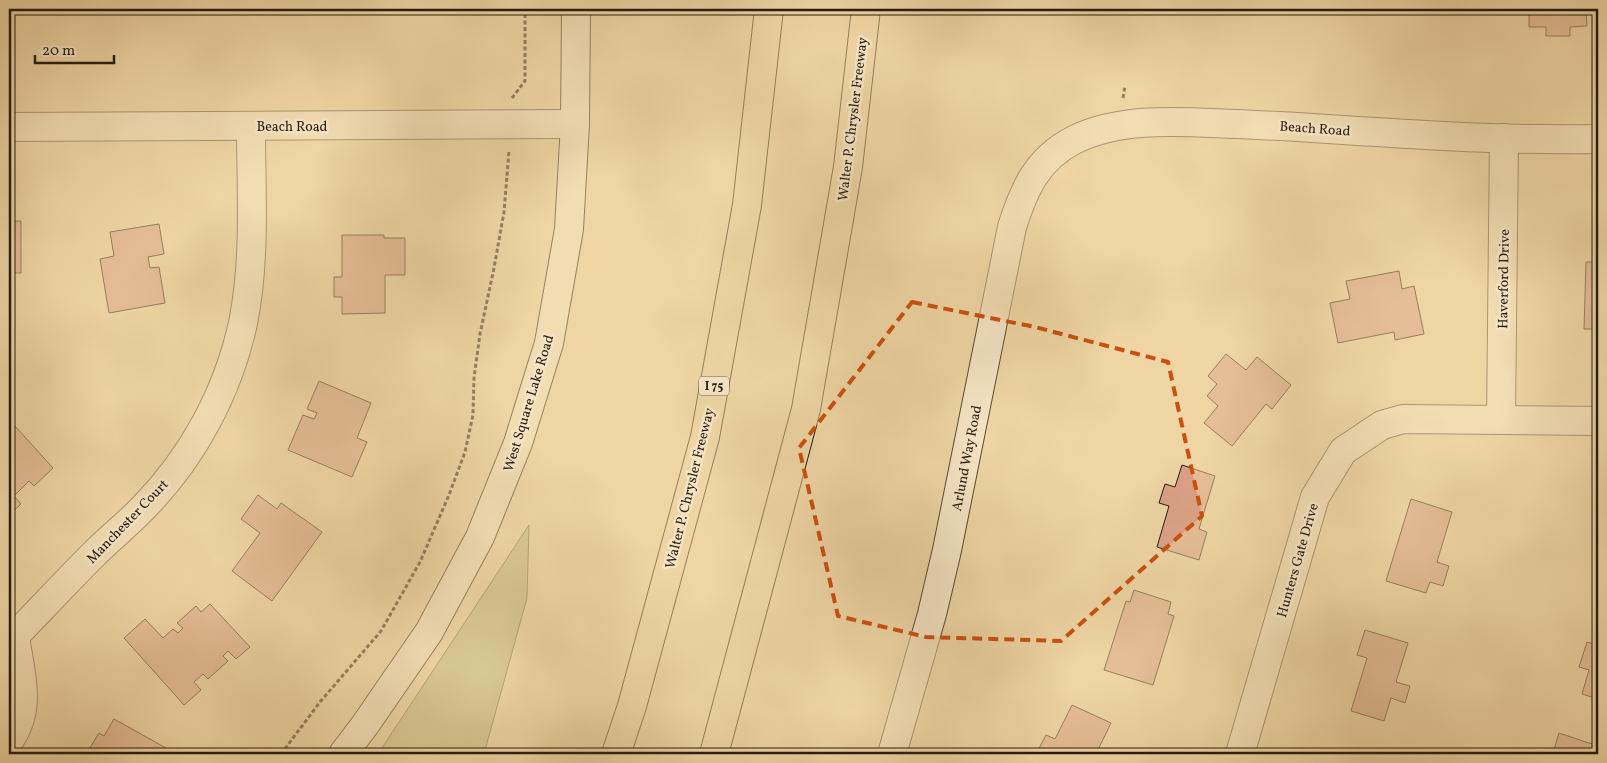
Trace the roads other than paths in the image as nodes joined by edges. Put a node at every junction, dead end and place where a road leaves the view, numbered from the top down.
1 (576, 9) edge
2 (769, 9) edge
3 (866, 9) edge
4 (575, 124) junction
5 (251, 126) junction
6 (9, 127) edge
7 (1504, 138) junction
8 (1598, 139) edge
9 (1042, 164) joint
10 (1501, 420) junction
11 (1598, 421) edge
12 (12, 636) edge
13 (9, 741) edge
14 (343, 754) edge
15 (616, 754) edge
16 (714, 754) edge
17 (892, 754) edge
18 (1240, 754) edge

1 - 4 street, West Square Lake Road
2 - 15 highway, Walter P. Chrysler Freeway / I 75
3 - 16 highway, Walter P. Chrysler Freeway
4 - 5 street, Beach Road
4 - 14 street, West Square Lake Road
5 - 6 street, Beach Road
5 - 12 street, Manchester Court
7 - 8 street, Beach Road
7 - 9 street, Beach Road
7 - 10 street, Haverford Drive
9 - 17 street, Arlund Way Road
10 - 11 street, Hunters Gate Drive
10 - 18 street, Hunters Gate Drive
12 - 13 street, Manchester Court

